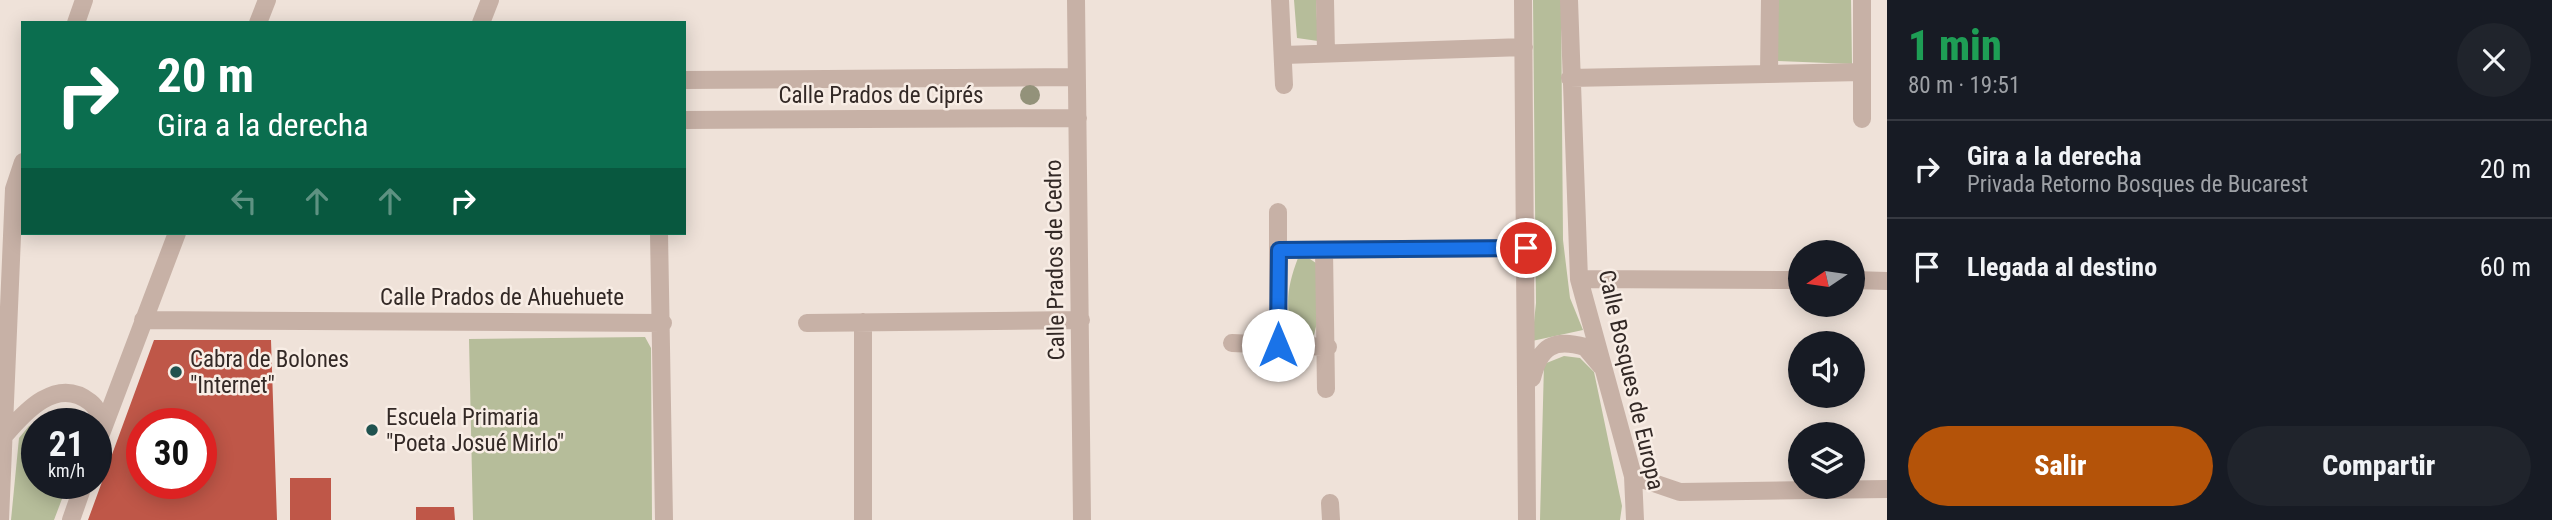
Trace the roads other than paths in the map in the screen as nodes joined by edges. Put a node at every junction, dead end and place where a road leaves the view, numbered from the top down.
1 (84, 0) edge
2 (267, 0) edge
3 (490, 0) edge
4 (1076, 0) edge
5 (1280, 0) edge
6 (1325, 0) edge
7 (1523, 0) edge
8 (1569, 0) edge
9 (1770, 0) edge
10 (1862, 0) edge
11 (77, 21) edge
12 (259, 21) edge
13 (482, 21) edge
14 (1524, 47) junction
15 (1326, 53) junction
16 (1284, 55) junction
17 (1862, 72) junction
18 (1769, 73) junction
19 (1076, 77) junction
20 (1570, 78) junction
21 (686, 80) edge
22 (1284, 85) dead end
23 (1078, 118) junction
24 (1862, 118) dead end
25 (686, 120) edge
26 (21, 168) edge
27 (1278, 212) dead end
28 (176, 235) edge
29 (659, 235) edge
30 (1526, 248) junction
31 (1279, 250) junction
32 (1324, 250) junction
33 (1579, 279) junction
34 (1788, 280) edge
35 (1866, 281) edge
36 (1887, 281) edge
37 (143, 320) junction
38 (1081, 320) junction
39 (663, 323) junction
40 (807, 323) dead end
41 (863, 323) junction
42 (1232, 343) dead end
43 (1278, 345) junction
44 (1328, 347) junction
45 (1607, 374) junction
46 (1326, 389) dead end
47 (1528, 396) junction
48 (30, 408) edge
49 (96, 408) edge
50 (111, 408) edge
51 (21, 415) edge
52 (2, 436) edge
53 (1633, 476) junction
54 (1887, 489) edge
55 (78, 499) edge
56 (0, 520) edge
57 (71, 520) edge
58 (664, 520) edge
59 (863, 520) edge
60 (1082, 520) edge
61 (1527, 520) edge
62 (1635, 520) edge

1 - 11 street
2 - 12 street
3 - 13 street
4 - 19 street, Calle Prados de Cedro
5 - 16 street
6 - 15 street
7 - 14 street
8 - 20 street, Calle Bosques de Europa
9 - 18 street
10 - 17 street
14 - 15 street
14 - 30 street
15 - 16 street
16 - 22 street
17 - 18 street
17 - 24 street
18 - 20 street
19 - 21 street, Calle Prados de Ciprés
19 - 23 street, Calle Prados de Cedro
20 - 33 street, Calle Bosques de Europa
23 - 25 street, Calle Prados de Ciprés
23 - 38 street, Calle Prados de Cedro
26 - 52 street
27 - 31 street
28 - 37 street
29 - 39 street
30 - 32 street
30 - 47 street
31 - 32 street
31 - 43 street
32 - 44 street
33 - 34 street
33 - 45 street, Calle Bosques de Europa
35 - 36 street
37 - 39 street, Calle Prados de Ahuehuete
37 - 50 street
38 - 41 street
38 - 60 street, Calle Prados de Cedro
39 - 58 street
40 - 41 street
41 - 59 street
42 - 43 street
43 - 44 street
44 - 46 street
45 - 47 street
45 - 53 street, Calle Bosques de Europa
47 - 61 street
48 - 49 street
51 - 52 street
52 - 56 street
53 - 54 street
53 - 62 street, Calle Bosques de Europa
55 - 57 street

